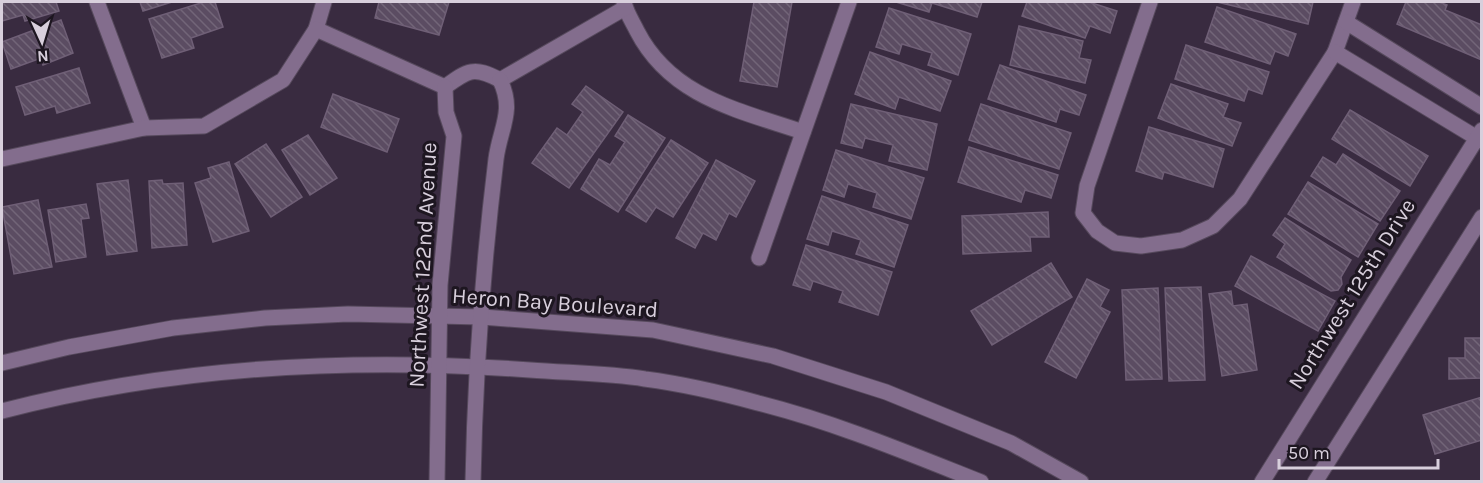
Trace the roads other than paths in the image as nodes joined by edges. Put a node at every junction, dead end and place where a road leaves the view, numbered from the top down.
1 (97, 2) edge
2 (324, 2) edge
3 (849, 2) edge
4 (1150, 2) edge
5 (1353, 2) edge
6 (624, 5) edge
7 (1346, 22) junction
8 (316, 29) junction
9 (1335, 52) junction
10 (500, 80) junction
11 (445, 87) junction
12 (1482, 107) edge
13 (144, 128) junction
14 (803, 132) junction
15 (1480, 136) edge
16 (2, 159) edge
17 (1482, 217) edge
18 (759, 258) dead end
19 (439, 317) junction
20 (482, 317) junction
21 (2, 363) edge
22 (438, 363) junction
23 (477, 366) junction
24 (2, 411) edge
25 (437, 482) edge
26 (472, 482) edge
27 (981, 482) edge
28 (1081, 482) edge
29 (1262, 482) edge
30 (1315, 482) edge

1 - 13 street
2 - 8 street
3 - 14 street
4 - 9 street
5 - 7 street
6 - 10 street
6 - 14 street
7 - 9 street
7 - 12 street
8 - 11 street
8 - 13 street
9 - 15 street
10 - 11 street
10 - 20 street
11 - 19 street, Northwest 122nd Avenue
13 - 16 street
14 - 18 street
15 - 29 street, Northwest 125th Drive
17 - 30 street
19 - 20 street, Heron Bay Boulevard
19 - 21 street, Heron Bay Boulevard
19 - 22 street, Northwest 122nd Avenue
20 - 23 street
20 - 28 street, Heron Bay Boulevard
22 - 23 street
22 - 24 street
22 - 25 street, Northwest 122nd Avenue
23 - 26 street
23 - 27 street

